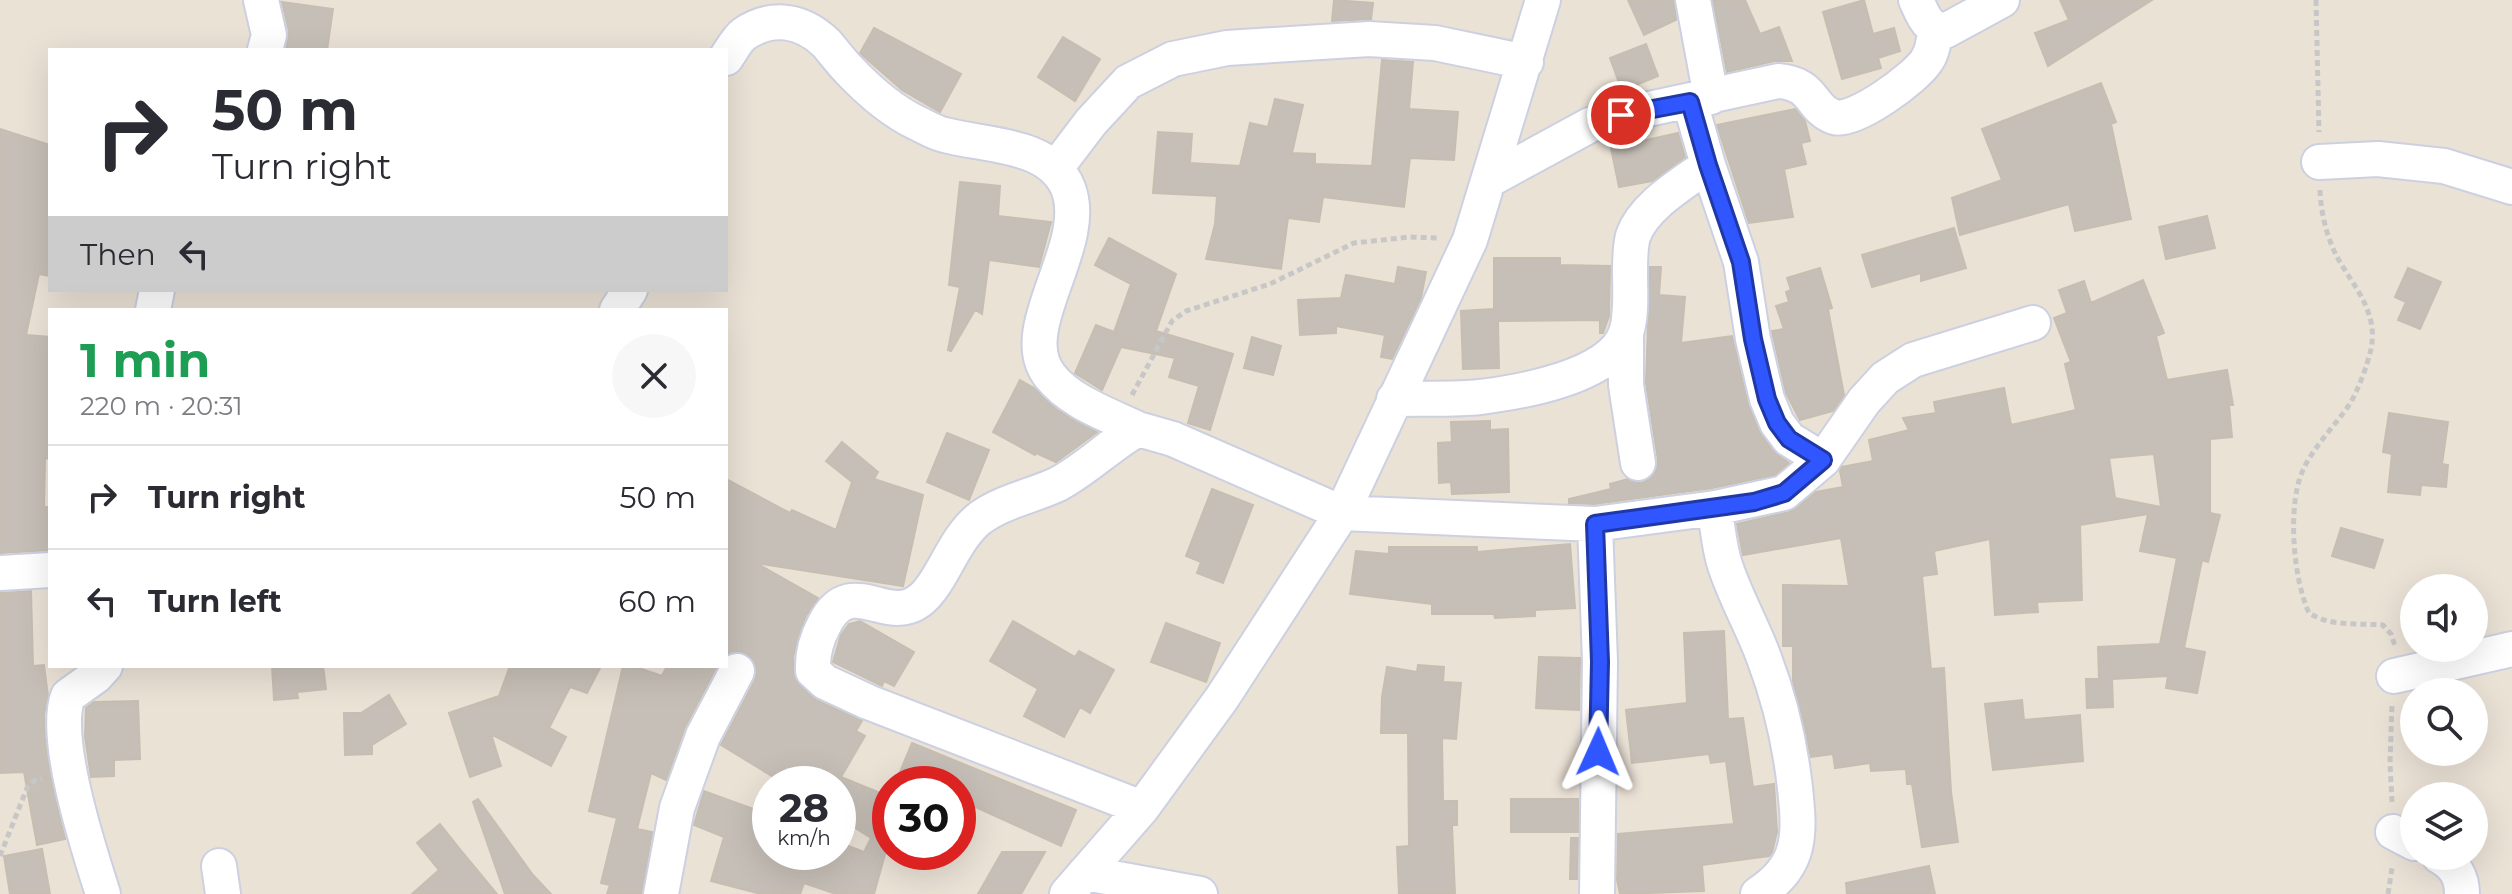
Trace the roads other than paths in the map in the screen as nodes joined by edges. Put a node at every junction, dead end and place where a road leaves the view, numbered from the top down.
1 (261, 0) edge
2 (1543, 0) edge
3 (1693, 0) edge
4 (1916, 0) edge
5 (2002, 0) edge
6 (1935, 30) junction
7 (266, 48) edge
8 (728, 55) edge
9 (1526, 62) junction
10 (1701, 100) junction
11 (2319, 162) road end
12 (1708, 165) junction
13 (1056, 168) junction
14 (1489, 180) junction
15 (2512, 187) edge
16 (2033, 323) dead end
17 (1626, 334) junction
18 (1394, 399) junction
19 (1129, 425) junction
20 (1823, 460) junction
21 (1638, 463) dead end
22 (1715, 508) junction
23 (1342, 513) junction
24 (1595, 524) junction
25 (48, 570) edge
26 (0, 573) edge
27 (2512, 649) edge
28 (103, 668) edge
29 (737, 671) dead end
30 (2394, 676) road end
31 (1142, 808) junction
32 (2456, 870) edge
33 (1076, 884) edge
34 (1150, 890) edge
35 (103, 894) edge
36 (661, 894) edge
37 (1200, 894) edge
38 (1597, 894) edge
39 (1758, 894) edge
40 (2462, 894) edge

1 - 7 street
2 - 9 street
3 - 10 street
4 - 6 street
5 - 6 street
6 - 10 street
8 - 13 street
9 - 13 street
9 - 14 street
10 - 12 street
10 - 14 street
11 - 15 street
12 - 17 street
12 - 20 street
13 - 19 street
14 - 18 street
16 - 20 street
17 - 18 street
17 - 21 street
18 - 23 street
19 - 23 street
19 - 31 street
20 - 22 street
22 - 24 street
22 - 39 street
23 - 24 street
23 - 31 street
24 - 38 street
25 - 26 street
27 - 30 street
28 - 35 street
29 - 36 street
31 - 33 street
32 - 40 street
33 - 34 street
34 - 37 street

